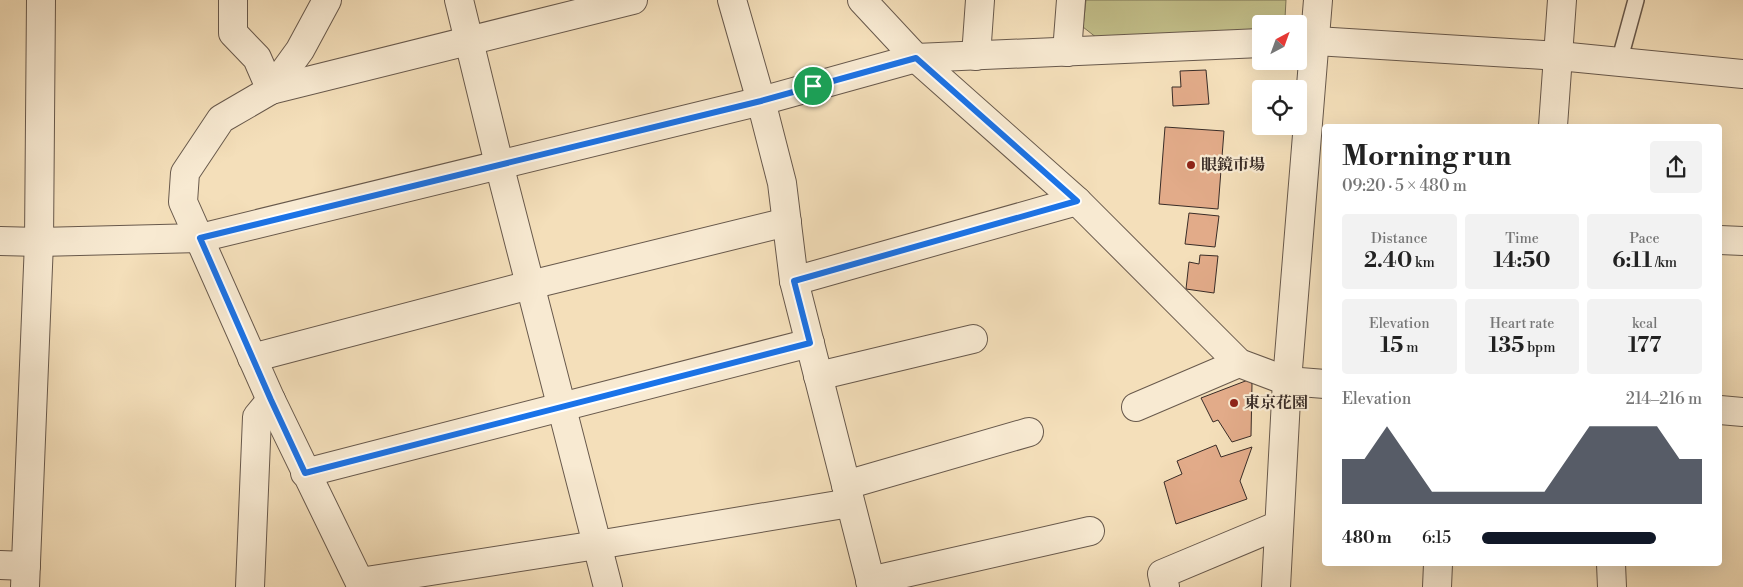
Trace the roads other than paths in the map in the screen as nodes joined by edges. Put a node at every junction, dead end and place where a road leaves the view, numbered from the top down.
1 (41, 0) edge
2 (233, 0) edge
3 (327, 0) edge
4 (459, 0) edge
5 (633, 0) edge
6 (732, 0) edge
7 (862, 0) edge
8 (980, 0) edge
9 (1071, 0) edge
10 (1318, 0) edge
11 (1562, 0) edge
12 (1636, 0) edge
13 (1308, 37) edge
14 (470, 41) junction
15 (1308, 41) edge
16 (1252, 43) edge
17 (1067, 52) junction
18 (976, 56) junction
19 (1559, 56) junction
20 (916, 58) junction
21 (1619, 62) junction
22 (1305, 70) edge
23 (1743, 74) edge
24 (271, 90) junction
25 (761, 101) junction
26 (1553, 124) edge
27 (499, 164) junction
28 (1077, 201) junction
29 (786, 222) junction
30 (200, 238) junction
31 (1722, 240) edge
32 (0, 241) edge
33 (1743, 241) edge
34 (39, 242) junction
35 (794, 281) junction
36 (530, 286) junction
37 (972, 339) dead end
38 (810, 343) junction
39 (252, 358) junction
40 (1239, 363) junction
41 (818, 376) junction
42 (1287, 381) junction
43 (1322, 384) edge
44 (271, 400) junction
45 (1136, 407) dead end
46 (561, 408) junction
47 (1722, 410) edge
48 (1743, 412) edge
49 (1029, 432) dead end
50 (305, 473) junction
51 (848, 494) junction
52 (1279, 525) junction
53 (1090, 531) dead end
54 (597, 545) junction
55 (1438, 566) edge
56 (1611, 566) edge
57 (17, 573) edge
58 (361, 584) edge
59 (871, 584) edge
60 (250, 587) edge
61 (608, 587) edge
62 (1165, 587) edge
63 (1276, 587) edge
64 (1437, 587) edge
65 (1612, 587) edge

1 - 34 street
2 - 24 street
3 - 24 street
4 - 14 street
5 - 14 street
6 - 25 street
7 - 20 street
8 - 18 street
9 - 17 street
10 - 13 street
11 - 19 street
12 - 21 lane
14 - 24 street
14 - 27 street
15 - 19 street
16 - 17 street
17 - 18 street
18 - 20 street
19 - 21 street
19 - 26 street
20 - 25 street
20 - 28 street
21 - 23 street
22 - 42 street
24 - 30 street
25 - 27 street
25 - 29 street
27 - 30 street
27 - 36 street
28 - 35 street
28 - 40 street
29 - 35 street
29 - 36 street
30 - 34 street
30 - 39 street
31 - 33 street
32 - 34 street
34 - 57 street
35 - 38 street
36 - 39 street
36 - 46 street
37 - 41 street
38 - 41 street
38 - 46 street
39 - 44 street
40 - 42 street
40 - 45 street
41 - 51 street
42 - 43 street
42 - 52 street
44 - 50 street
44 - 60 street
46 - 50 street
46 - 54 street
47 - 48 street
49 - 51 street
50 - 58 street
51 - 54 street
51 - 59 street
52 - 62 street
52 - 63 street
53 - 59 street
54 - 58 street
54 - 61 street
55 - 64 street
56 - 65 street

